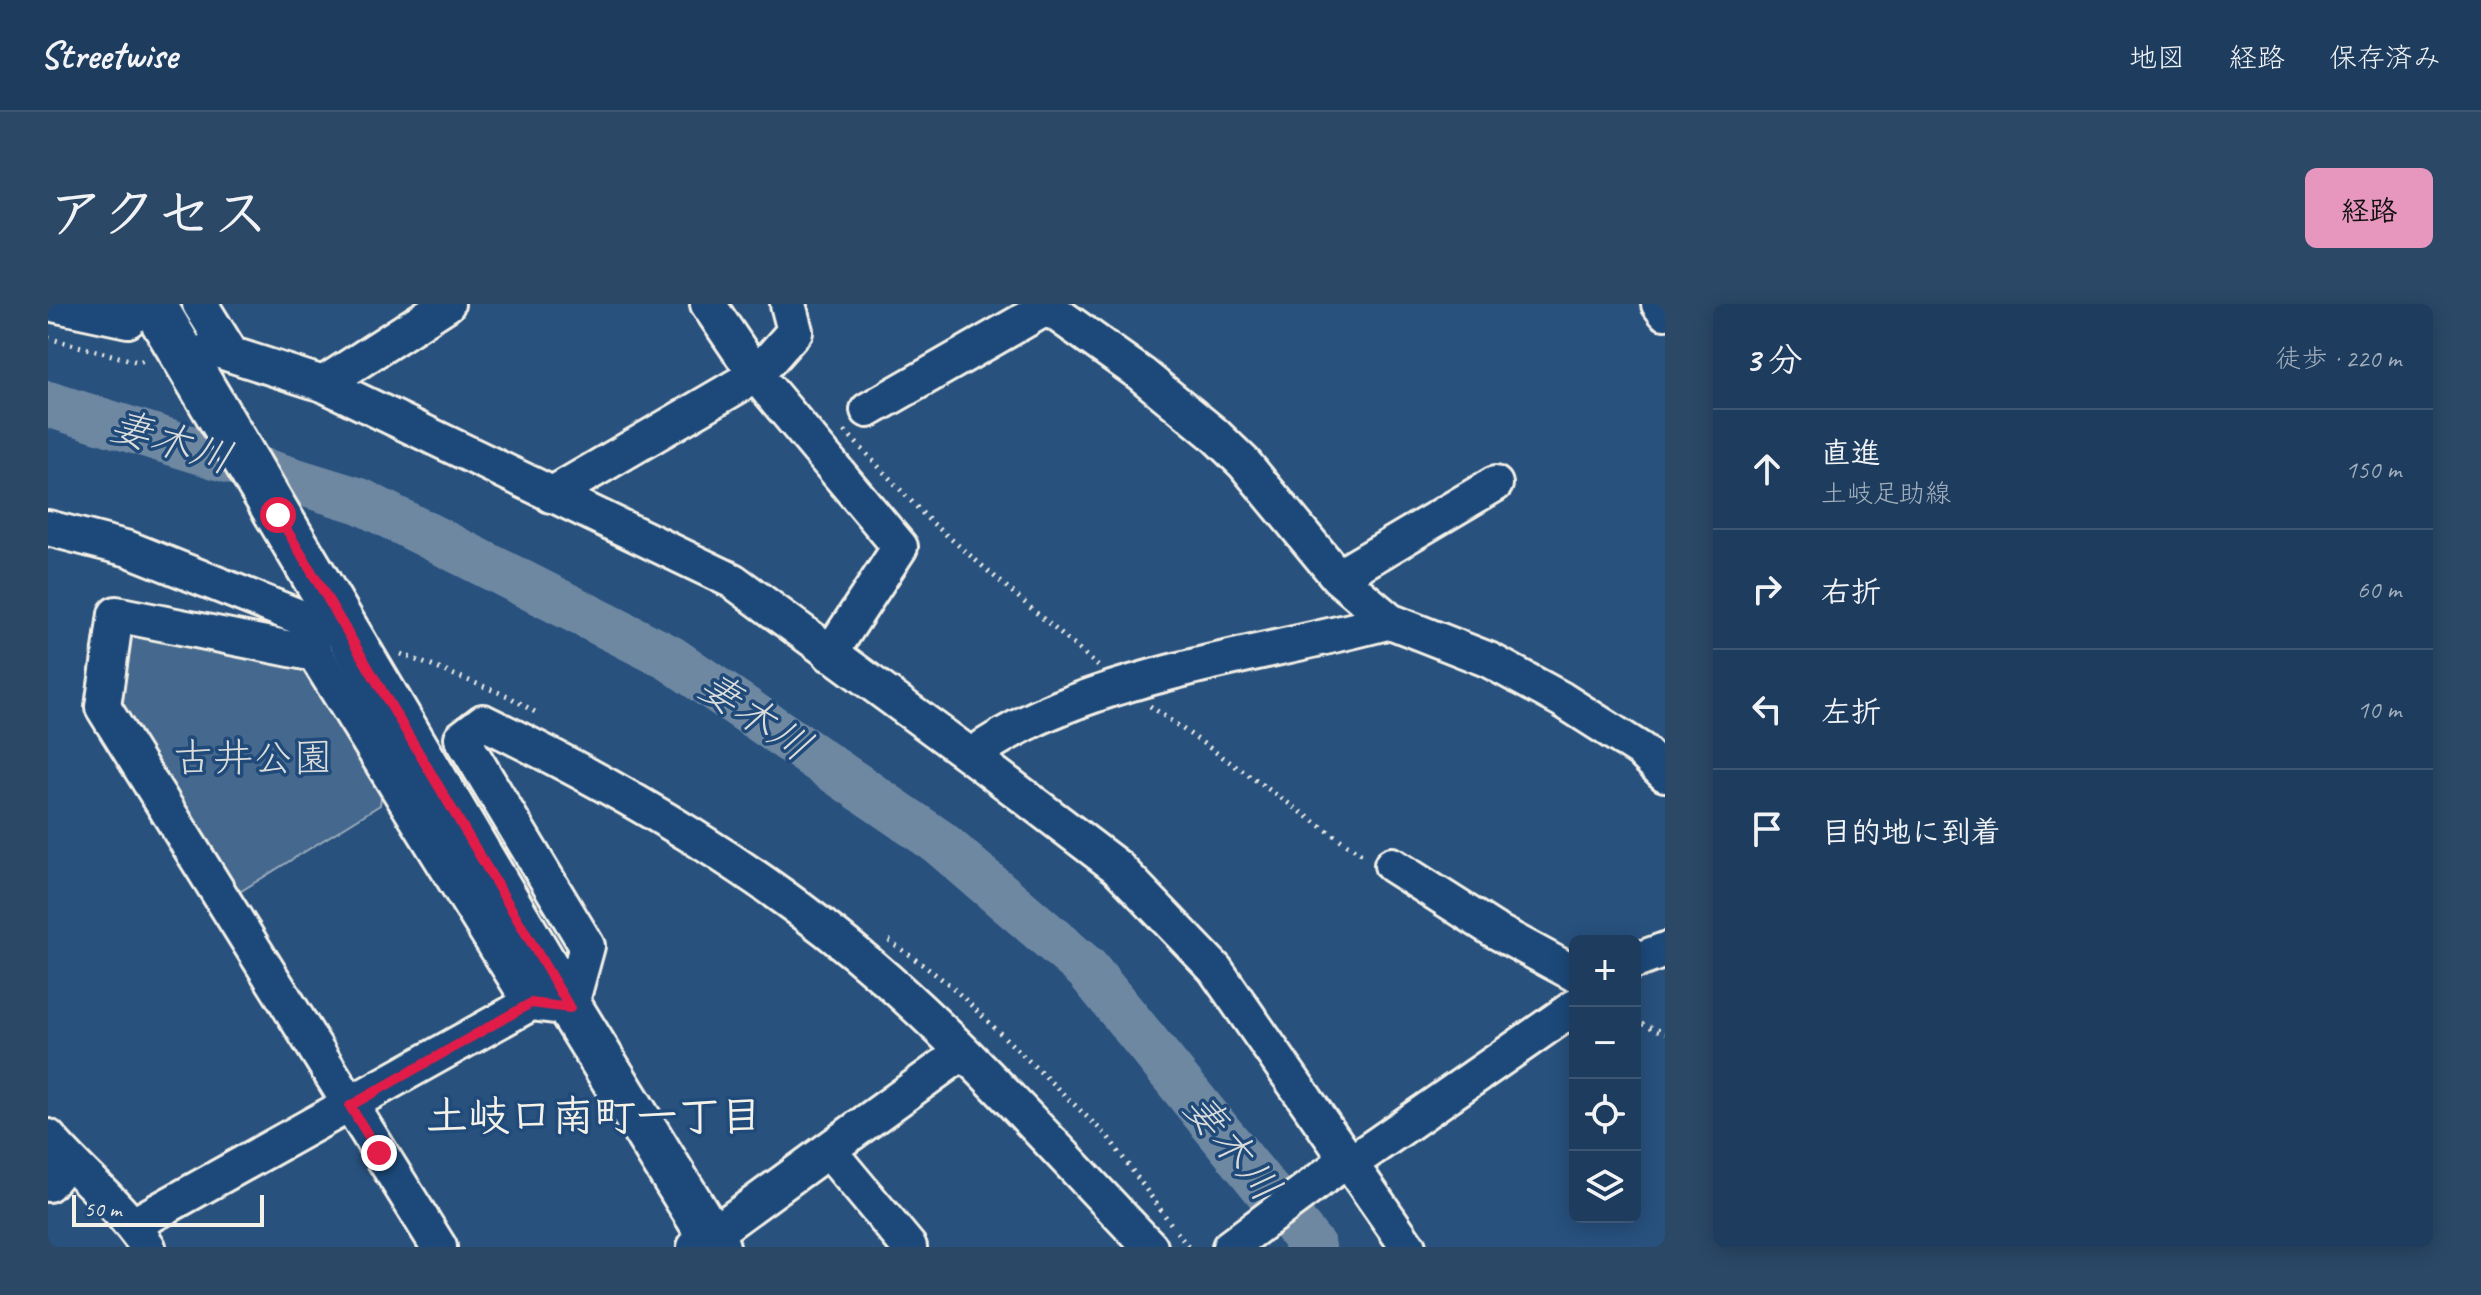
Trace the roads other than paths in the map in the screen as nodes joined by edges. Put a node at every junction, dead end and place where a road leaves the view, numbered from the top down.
1 (53, 304) edge
2 (200, 304) edge
3 (446, 304) edge
4 (708, 304) edge
5 (788, 304) edge
6 (1659, 304) edge
7 (1044, 306) edge
8 (140, 312) edge
9 (1665, 312) edge
10 (198, 355) junction
11 (756, 375) junction
12 (323, 384) junction
13 (868, 410) dead end
14 (1495, 484) dead end
15 (551, 495) junction
16 (48, 528) edge
17 (1338, 577) junction
18 (1390, 621) junction
19 (343, 622) junction
20 (830, 654) junction
21 (971, 756) junction
22 (1665, 774) edge
23 (1392, 865) dead end
24 (1665, 950) edge
25 (1641, 959) edge
26 (1569, 971) edge
27 (551, 1006) junction
28 (1569, 1011) edge
29 (963, 1052) junction
30 (350, 1106) junction
31 (828, 1150) junction
32 (55, 1160) edge
33 (1347, 1169) junction
34 (141, 1236) edge
35 (708, 1244) edge
36 (439, 1247) edge
37 (909, 1247) edge
38 (1150, 1247) edge
39 (1230, 1247) edge
40 (1258, 1247) edge
41 (1408, 1247) edge

1 - 8 street
2 - 10 street
3 - 12 street
4 - 11 street
5 - 11 street
6 - 9 street
7 - 13 street
7 - 17 street
8 - 10 main road
10 - 12 street
10 - 19 main road
11 - 15 street
11 - 20 street
12 - 15 street
14 - 17 street
15 - 20 street
16 - 19 street
17 - 18 street
18 - 21 street
18 - 22 street
19 - 27 main road
20 - 21 street
21 - 33 street
23 - 26 street
24 - 25 street
27 - 29 street
27 - 30 street
27 - 30 street
27 - 35 main road
28 - 33 street
29 - 31 street
29 - 38 street
30 - 34 street
30 - 36 street
31 - 35 street
31 - 37 street
32 - 34 street
33 - 39 street
33 - 40 street
33 - 41 street

